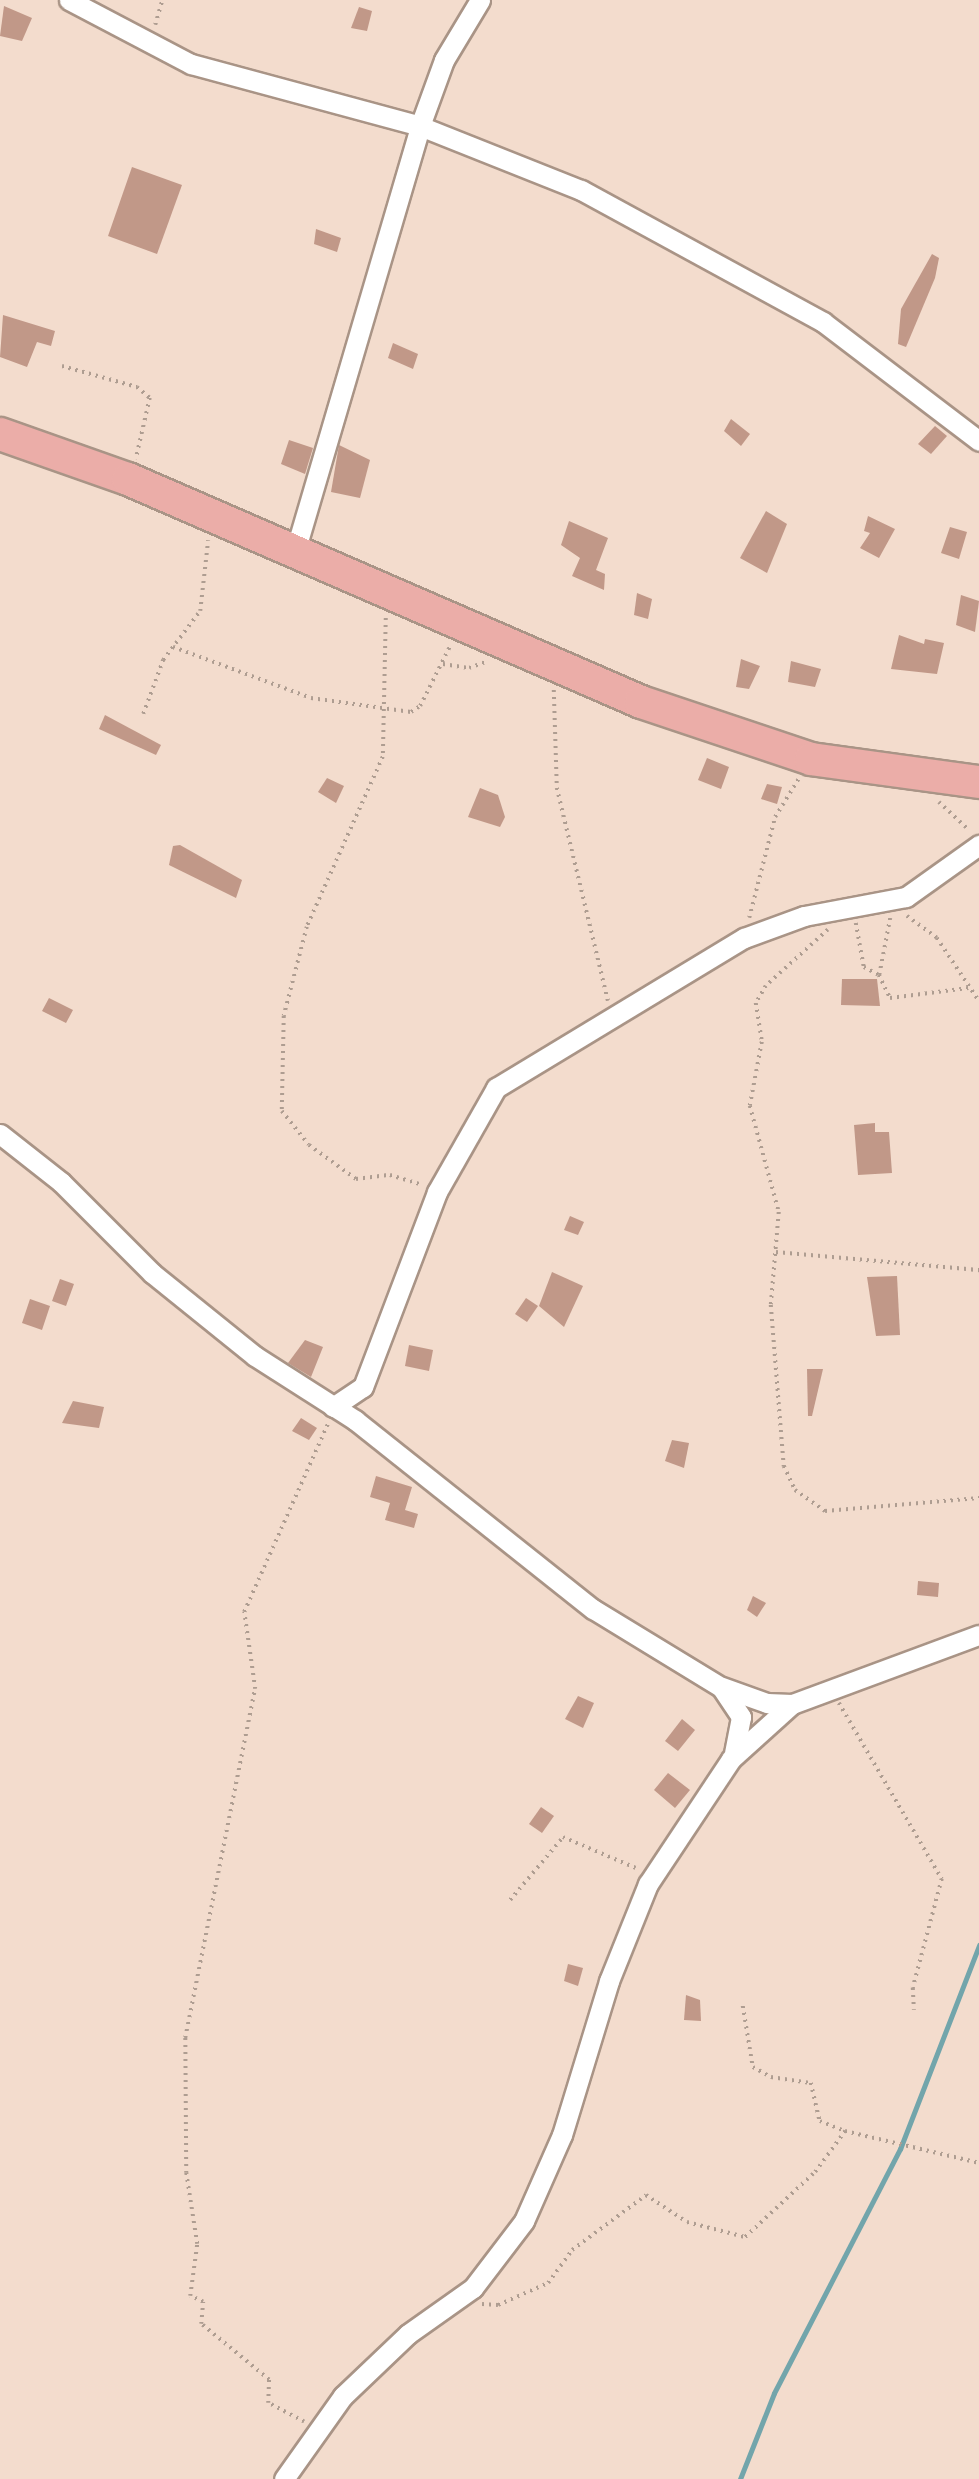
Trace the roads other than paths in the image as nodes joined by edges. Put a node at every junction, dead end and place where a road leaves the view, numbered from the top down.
1 (69, 0) edge
2 (480, 0) edge
3 (420, 126) junction
4 (0, 434) edge
5 (979, 441) edge
6 (294, 555) junction
7 (979, 782) edge
8 (979, 845) edge
9 (0, 1134) edge
10 (332, 1407) junction
11 (979, 1636) edge
12 (721, 1686) junction
13 (792, 1704) junction
14 (731, 1759) junction
15 (284, 2479) edge

1 - 3 street
2 - 3 street
3 - 5 street
3 - 6 street
4 - 6 main road
6 - 7 main road
8 - 10 street
9 - 10 street
10 - 12 street
11 - 13 street
12 - 13 street
12 - 14 street
13 - 14 street
14 - 15 street

